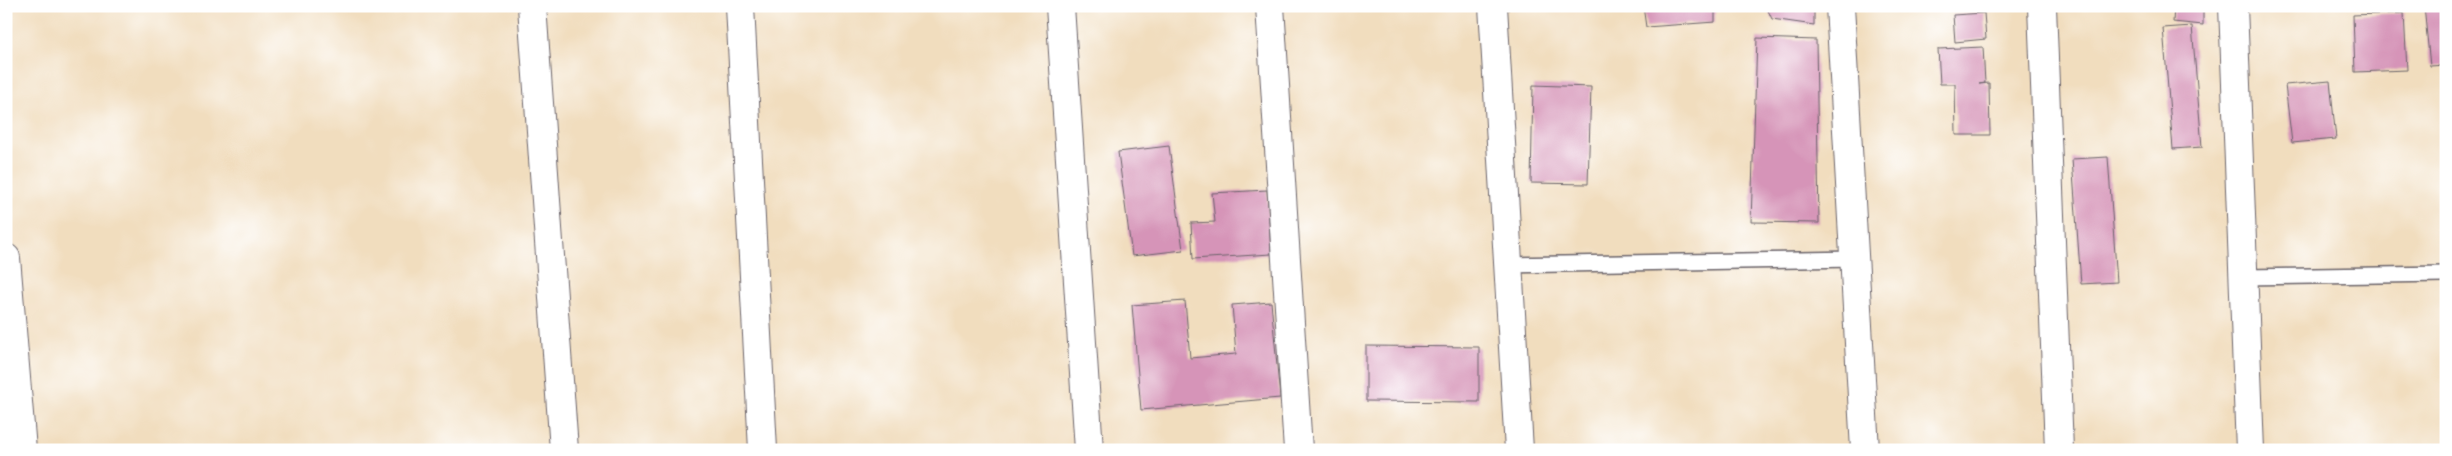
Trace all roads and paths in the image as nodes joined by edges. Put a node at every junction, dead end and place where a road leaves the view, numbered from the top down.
1 (532, 6) edge
2 (740, 6) edge
3 (1060, 6) edge
4 (1270, 6) edge
5 (1494, 6) edge
6 (1840, 6) edge
7 (2042, 6) edge
8 (2233, 6) edge
9 (6, 258) edge
10 (1855, 260) junction
11 (1508, 266) junction
12 (2446, 274) edge
13 (2243, 277) junction
14 (22, 450) edge
15 (564, 450) edge
16 (764, 450) edge
17 (1088, 450) edge
18 (1298, 450) edge
19 (1519, 450) edge
20 (1865, 450) edge
21 (2059, 450) edge
22 (2250, 450) edge

1 - 15 street
2 - 16 street
3 - 17 street
4 - 18 street
5 - 11 street
6 - 10 street
7 - 21 street
8 - 13 street
9 - 14 street
10 - 11 lane
10 - 20 street
11 - 19 street
12 - 13 lane
13 - 22 street

